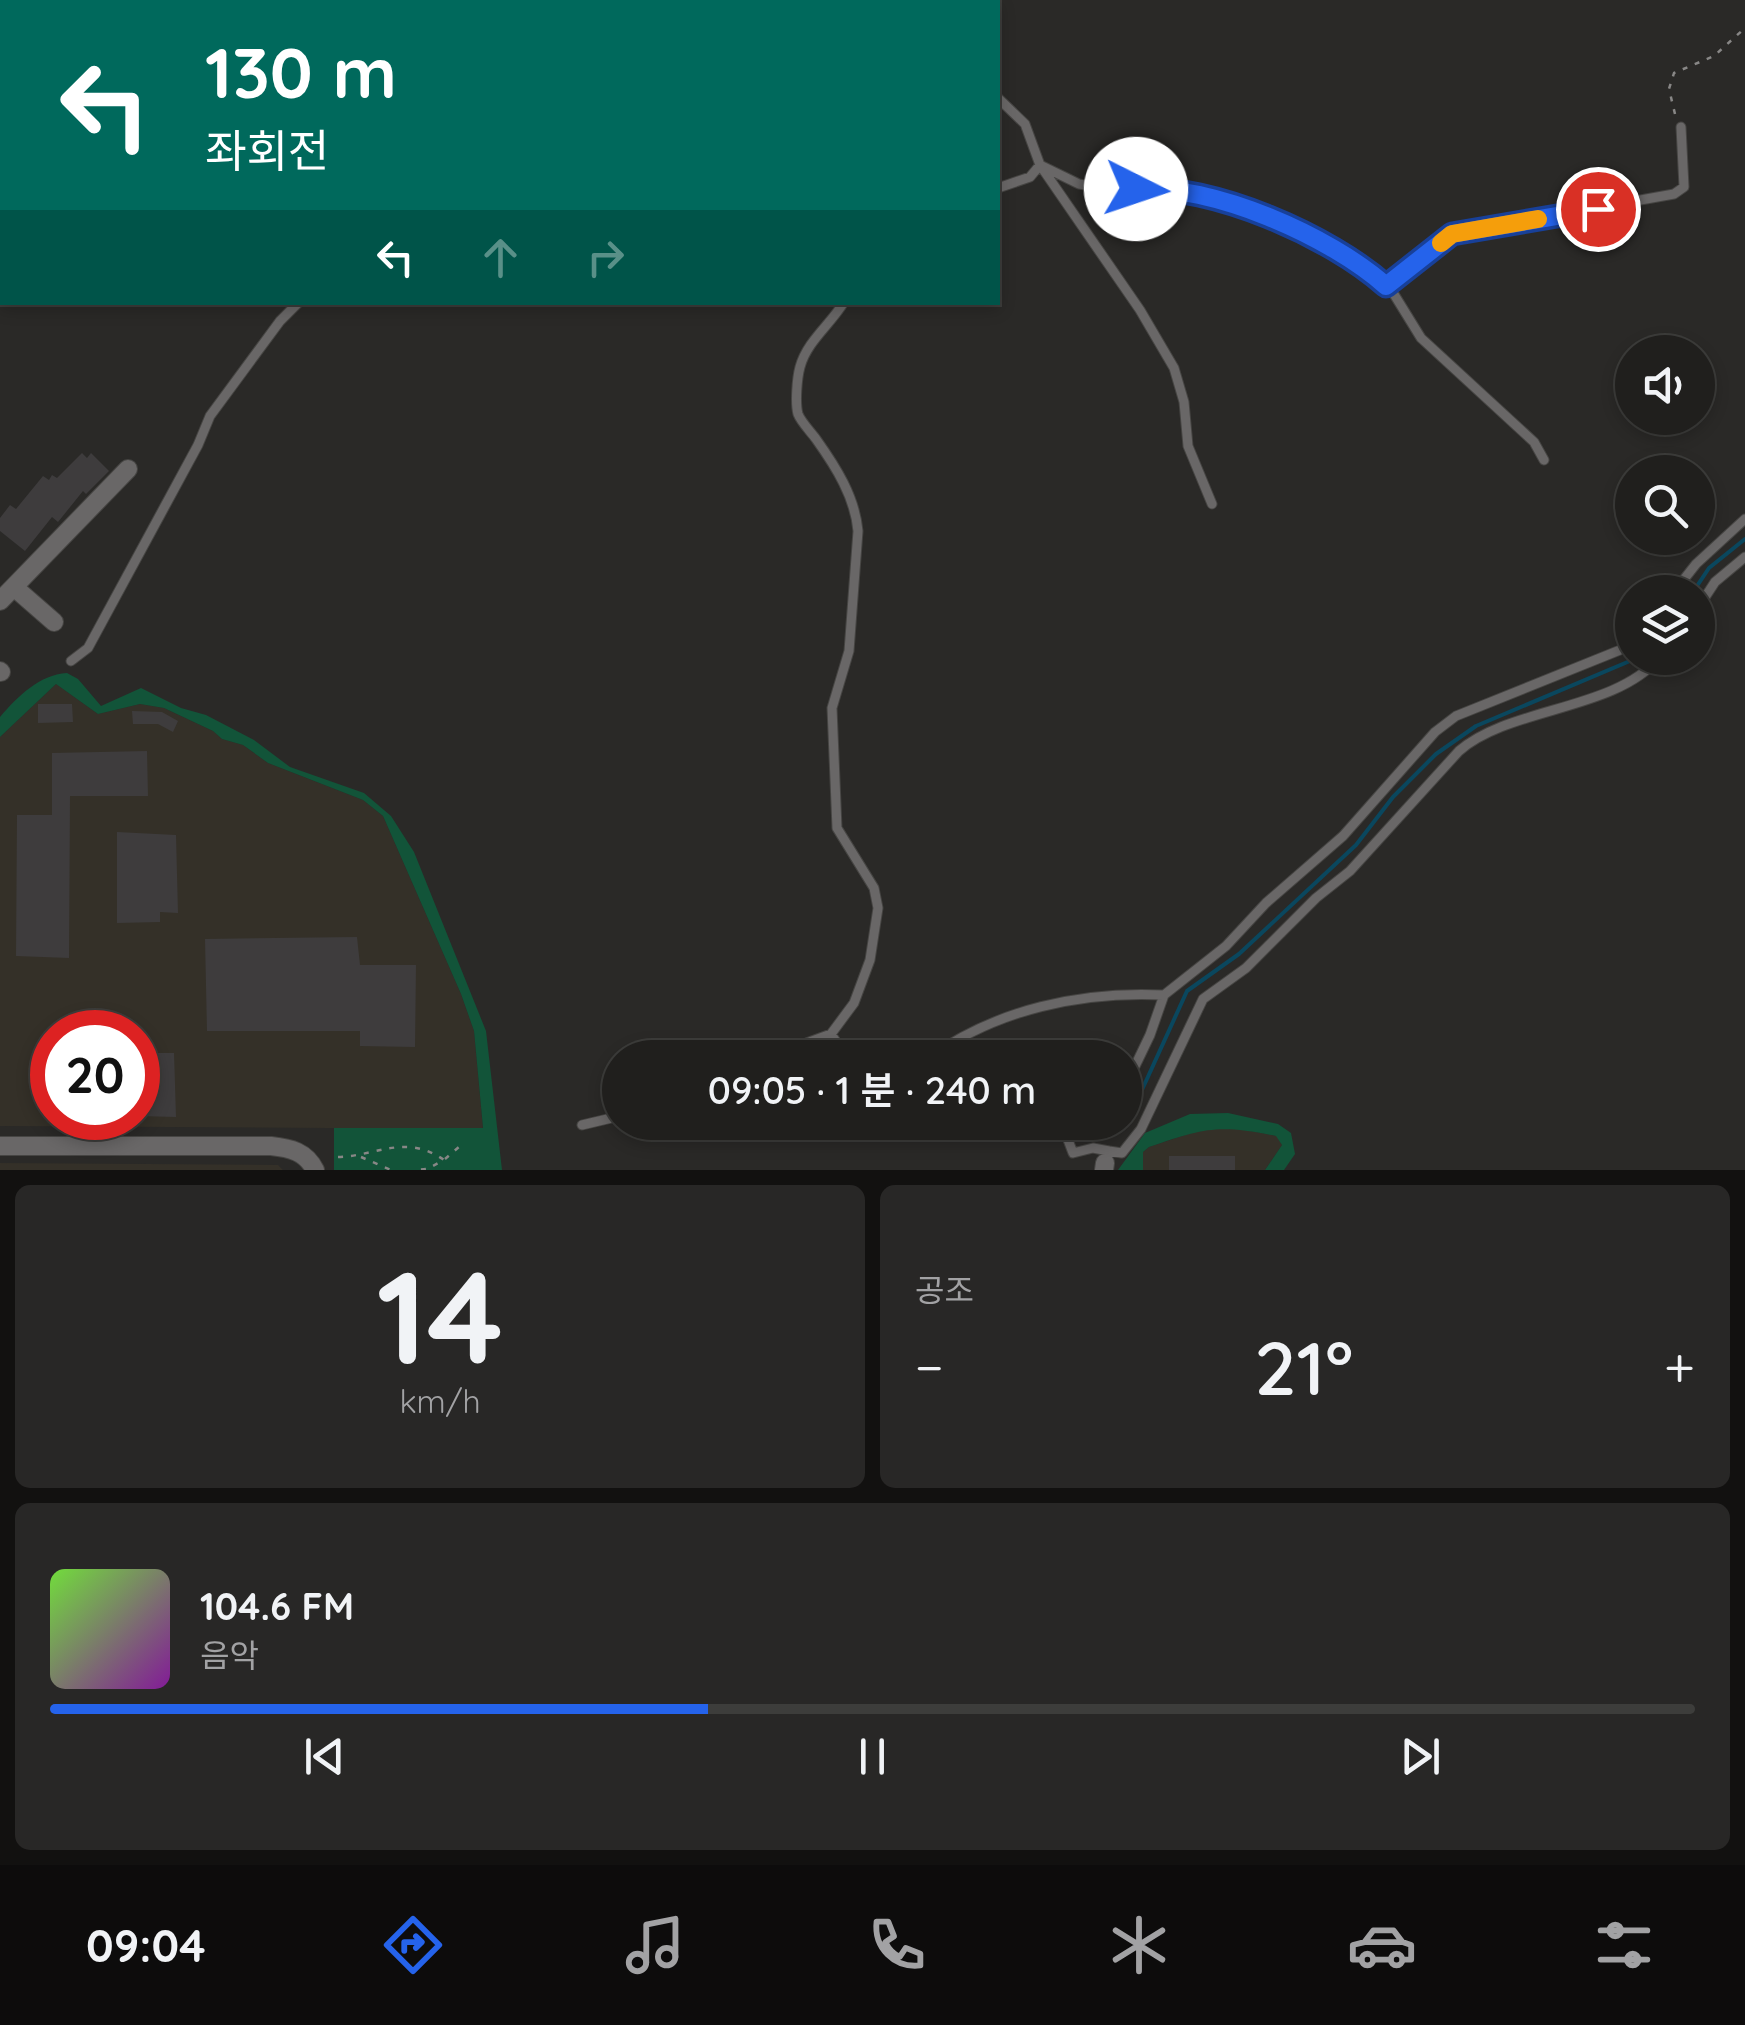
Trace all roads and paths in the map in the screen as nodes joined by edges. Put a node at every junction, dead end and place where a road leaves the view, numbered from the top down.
1 (1745, 28) edge
2 (1000, 100) edge
3 (1681, 127) joint
4 (1040, 166) junction
5 (1000, 187) edge
6 (1386, 286) junction
7 (297, 305) edge
8 (842, 305) edge
9 (1544, 460) dead end
10 (128, 469) dead end
11 (1212, 504) dead end
12 (1745, 518) edge
13 (1745, 556) edge
14 (1687, 575) edge
15 (1715, 583) edge
16 (5, 596) edge
17 (54, 622) dead end
18 (1615, 652) edge
19 (71, 661) dead end
20 (1640, 675) edge
21 (1164, 995) junction
22 (831, 1034) junction
23 (815, 1040) edge
24 (835, 1040) edge
25 (956, 1040) edge
26 (1142, 1053) edge
27 (602, 1120) edge
28 (582, 1125) dead end
29 (1068, 1140) edge
30 (0, 1146) edge
31 (460, 1146) dead end
32 (360, 1156) junction
33 (338, 1157) dead end
34 (444, 1160) junction
35 (1106, 1161) edge
36 (315, 1170) edge
37 (391, 1170) edge
38 (415, 1170) edge

1 - 3 path
2 - 4 lane
3 - 6 lane
4 - 5 lane
4 - 6 lane
4 - 11 lane
6 - 9 lane
7 - 19 lane
8 - 22 lane
10 - 16 street
12 - 14 lane
13 - 15 lane
16 - 17 street
18 - 21 lane
20 - 35 lane
21 - 25 lane
21 - 26 lane
22 - 23 lane
22 - 24 lane
27 - 28 lane
29 - 35 lane
30 - 36 street
31 - 34 path
32 - 33 path
32 - 34 path
32 - 37 path
34 - 38 path

